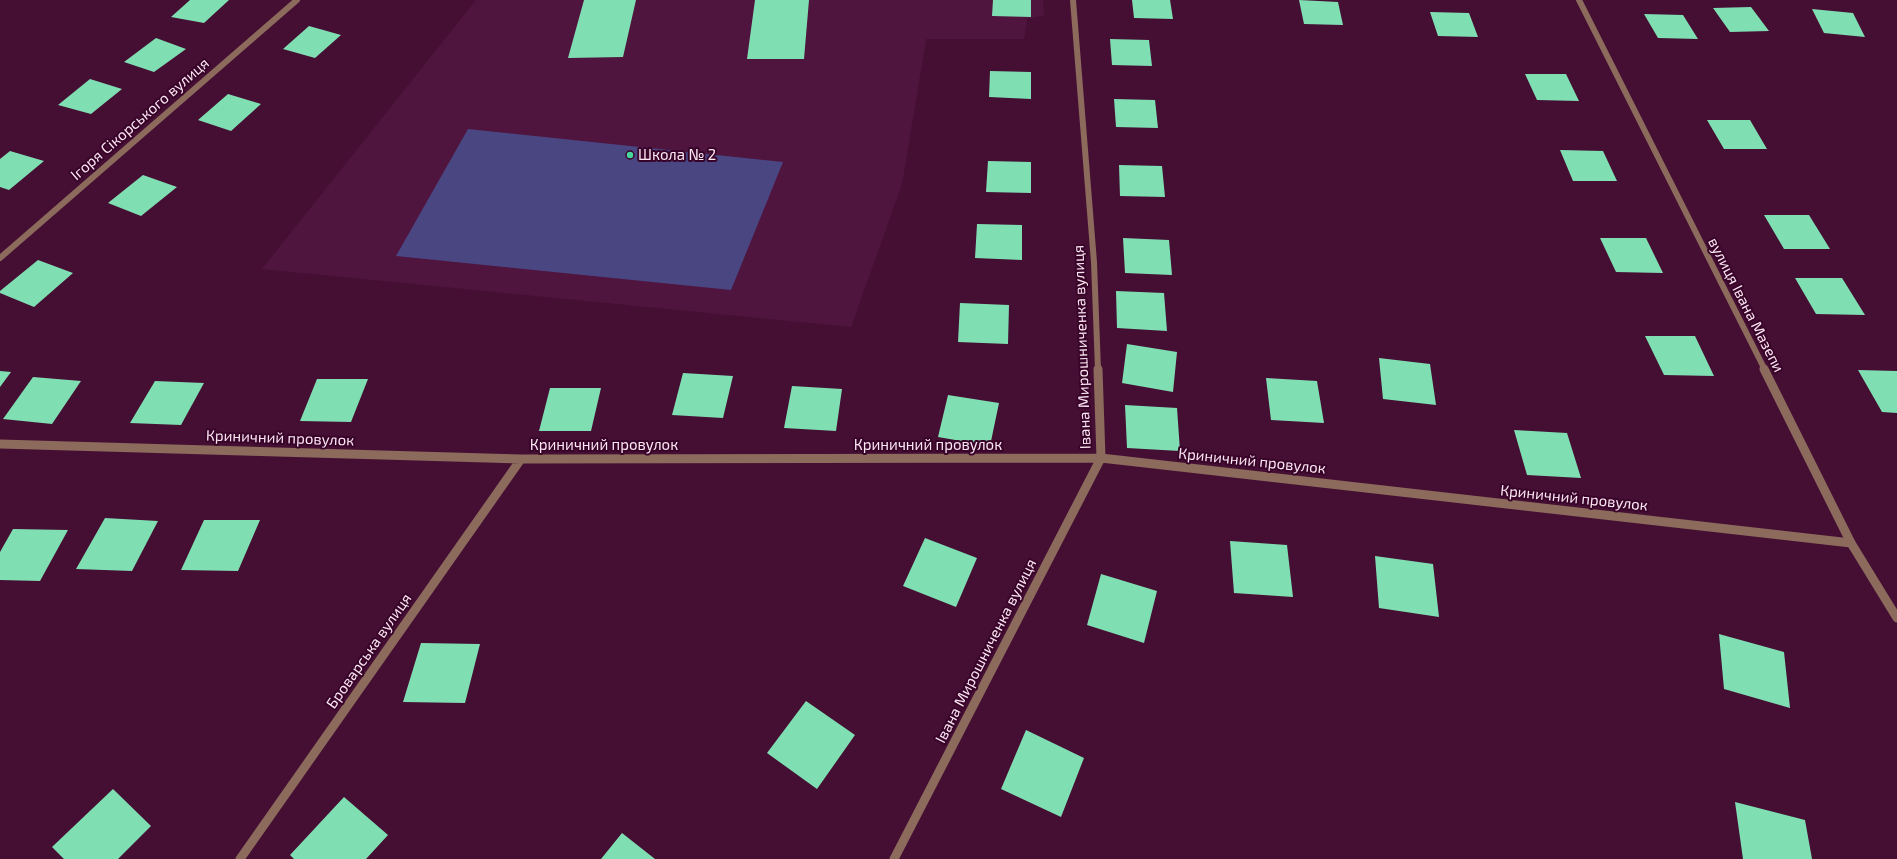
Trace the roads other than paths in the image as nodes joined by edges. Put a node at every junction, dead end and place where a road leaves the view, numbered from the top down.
1 (297, 0) edge
2 (1073, 0) edge
3 (1579, 0) edge
4 (0, 258) edge
5 (0, 444) edge
6 (1101, 458) junction
7 (521, 459) junction
8 (1851, 543) junction
9 (1897, 618) edge
10 (240, 859) edge
11 (894, 859) edge

1 - 4 street, Ігоря Сікорського вулиця
2 - 6 street, Івана Мирошниченка вулиця
3 - 8 street, вулиця Івана Мазепи
5 - 7 street, Криничний провулок
6 - 7 street, Криничний провулок
6 - 8 street, Криничний провулок
6 - 11 street, Івана Мирошниченка вулиця
7 - 10 street, Броварська вулиця
8 - 9 street, вулиця Івана Мазепи

